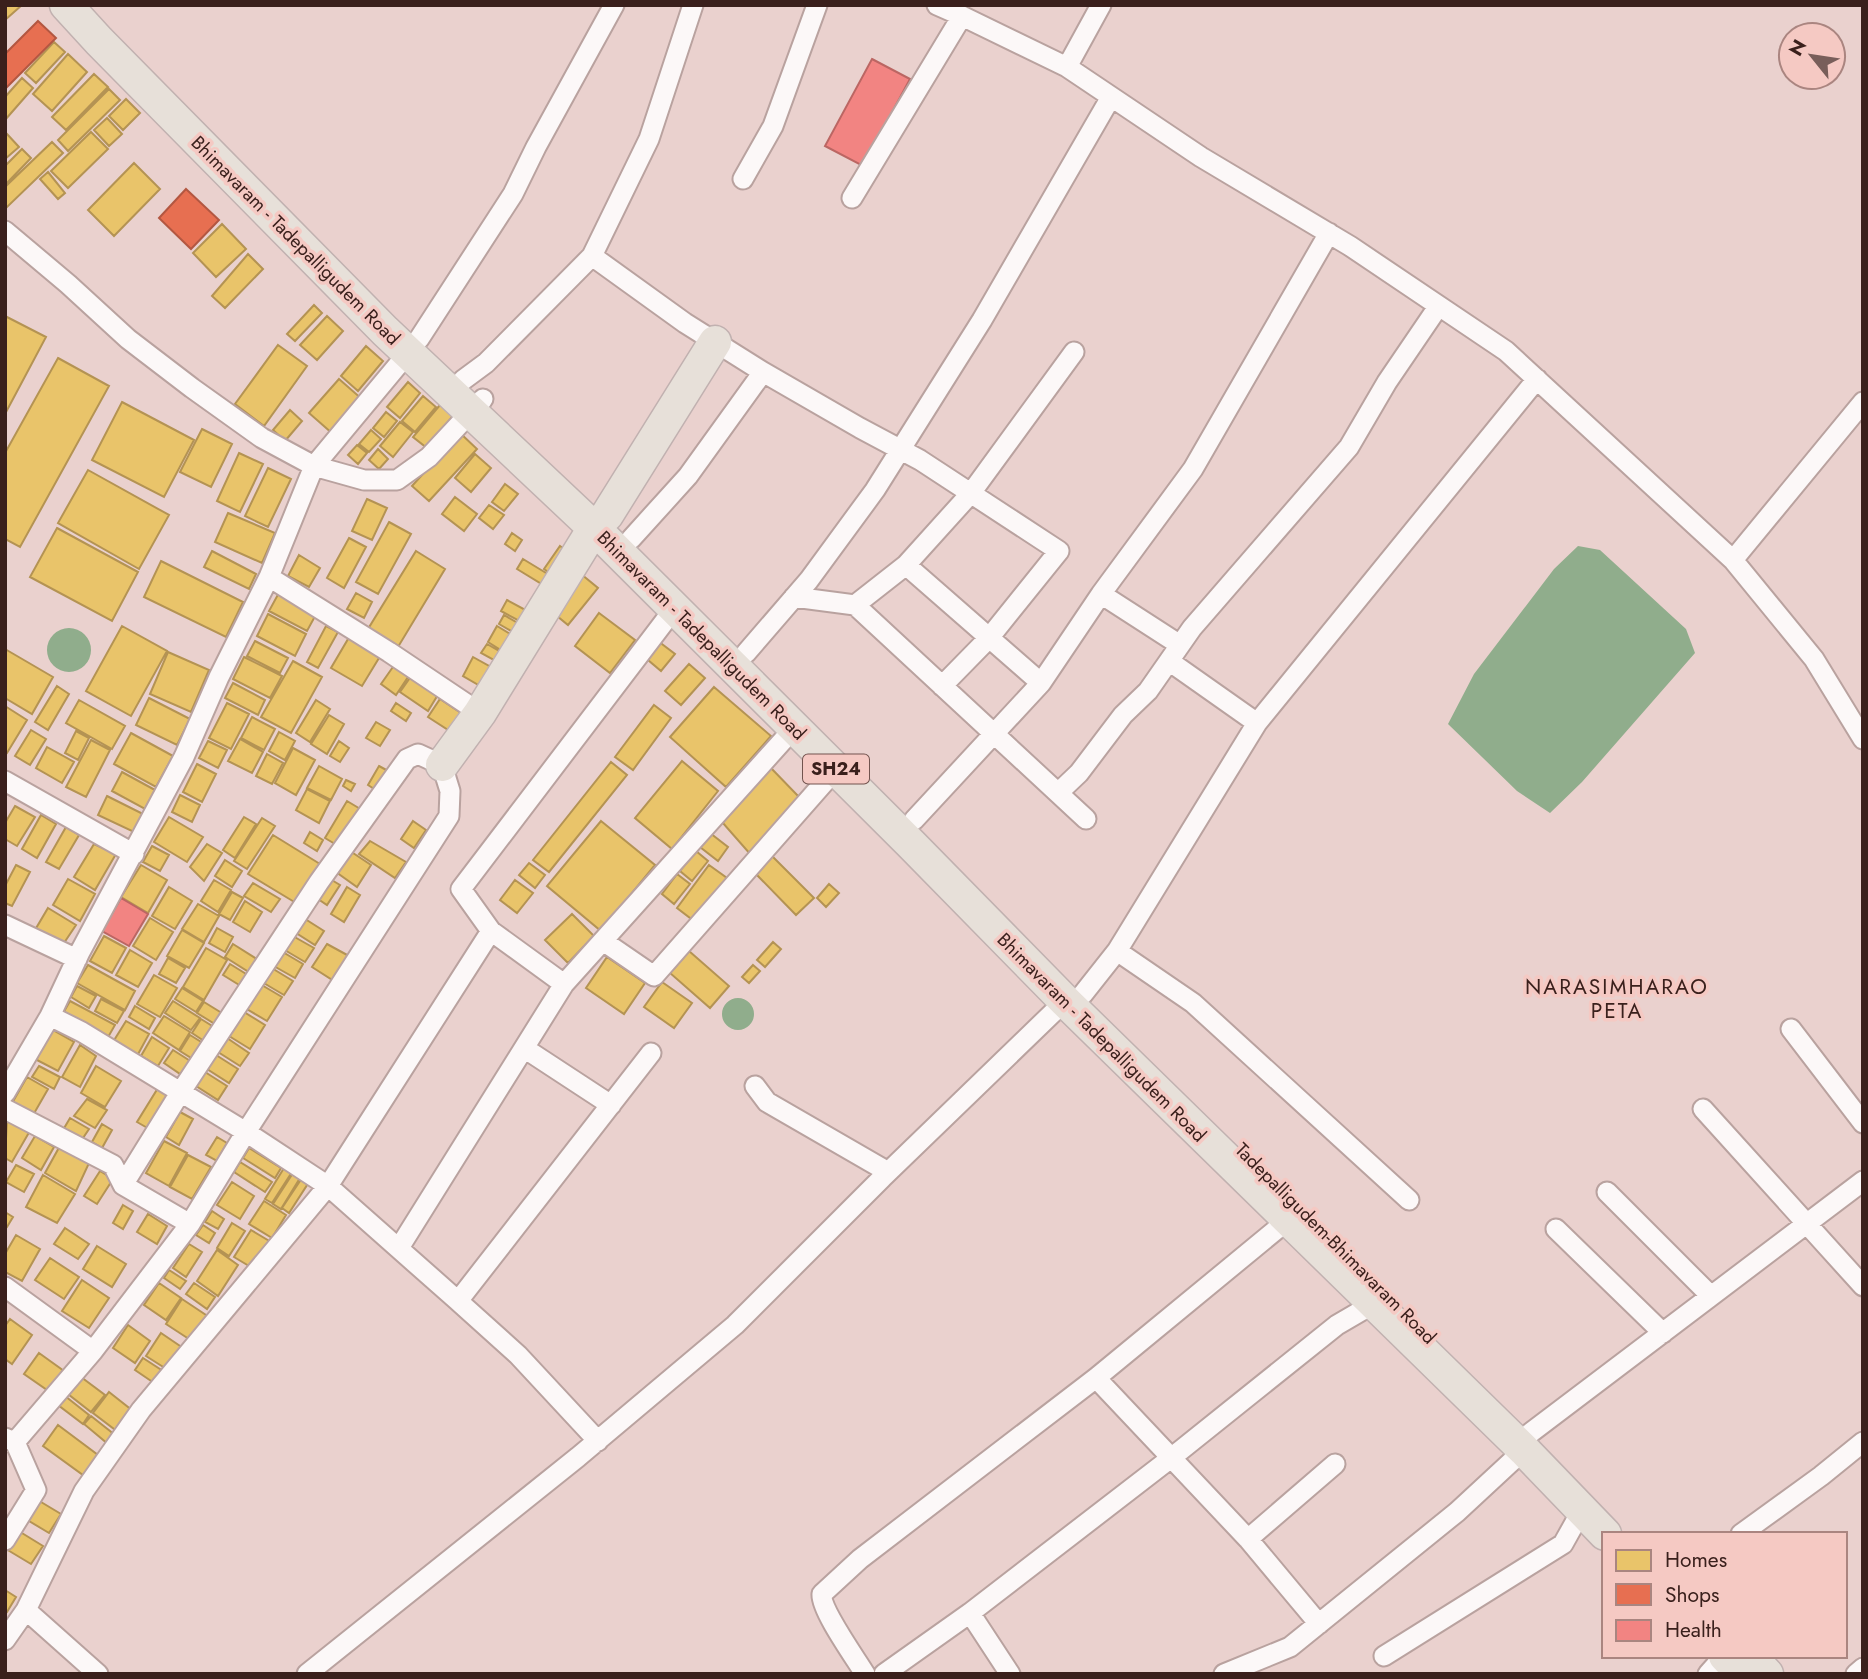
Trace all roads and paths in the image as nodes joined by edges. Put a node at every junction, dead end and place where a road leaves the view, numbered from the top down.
1 (66, 5) edge
2 (91, 5) edge
3 (614, 5) edge
4 (693, 5) edge
5 (817, 5) edge
6 (937, 5) edge
7 (1101, 5) edge
8 (962, 16) junction
9 (1067, 67) junction
10 (1111, 97) junction
11 (743, 178) dead end
12 (852, 198) dead end
13 (5, 231) edge
14 (1329, 233) junction
15 (592, 256) junction
16 (1438, 307) junction
17 (715, 342) junction
18 (413, 346) junction
19 (1074, 352) dead end
20 (763, 372) junction
21 (1537, 379) junction
22 (472, 397) junction
23 (1863, 402) edge
24 (900, 449) junction
25 (314, 466) junction
26 (971, 493) junction
27 (601, 522) junction
28 (631, 539) junction
29 (1733, 560) junction
30 (906, 565) junction
31 (647, 567) junction
32 (269, 577) junction
33 (1101, 594) junction
34 (794, 597) junction
35 (855, 605) junction
36 (674, 609) junction
37 (989, 638) junction
38 (746, 653) junction
39 (1174, 653) junction
40 (1041, 683) junction
41 (942, 686) junction
42 (480, 713) junction
43 (1257, 723) junction
44 (794, 727) junction
45 (994, 734) junction
46 (1863, 739) edge
47 (442, 765) junction
48 (836, 769) junction
49 (5, 781) edge
50 (1058, 793) junction
51 (1086, 819) dead end
52 (914, 820) junction
53 (134, 854) junction
54 (5, 925) edge
55 (491, 931) junction
56 (603, 941) junction
57 (1117, 951) junction
58 (76, 959) junction
59 (564, 984) junction
60 (1074, 997) junction
61 (50, 1016) junction
62 (1791, 1029) dead end
63 (524, 1048) junction
64 (651, 1053) dead end
65 (7, 1085) edge
66 (755, 1086) dead end
67 (180, 1093) junction
68 (611, 1105) junction
69 (5, 1109) edge
70 (1703, 1109) dead end
71 (1863, 1123) edge
72 (247, 1132) junction
73 (881, 1178) junction
74 (1863, 1181) edge
75 (123, 1185) junction
76 (328, 1185) junction
77 (1606, 1192) dead end
78 (1409, 1200) dead end
79 (1288, 1220) junction
80 (1807, 1223) junction
81 (190, 1224) junction
82 (1556, 1229) dead end
83 (399, 1248) junction
84 (1863, 1286) edge
85 (5, 1287) edge
86 (1711, 1296) junction
87 (458, 1301) junction
88 (1373, 1304) junction
89 (1663, 1332) junction
90 (93, 1351) junction
91 (1096, 1378) junction
92 (10, 1440) edge
93 (598, 1441) junction
94 (1526, 1442) junction
95 (1863, 1442) edge
96 (1171, 1458) junction
97 (1335, 1464) dead end
98 (1582, 1510) junction
99 (1603, 1532) edge
100 (1626, 1532) edge
101 (1744, 1532) edge
102 (1248, 1539) junction
103 (5, 1540) edge
104 (26, 1610) junction
105 (970, 1613) junction
106 (1319, 1624) junction
107 (5, 1640) edge
108 (1384, 1656) dead end
109 (1722, 1658) edge
110 (1726, 1658) edge
111 (1752, 1658) edge
112 (1863, 1668) edge
113 (98, 1674) edge
114 (307, 1674) edge
115 (865, 1674) edge
116 (884, 1674) edge
117 (1010, 1674) edge
118 (1224, 1674) edge
119 (1708, 1674) edge
120 (1742, 1674) edge
121 (1767, 1674) edge
122 (1856, 1674) edge

1 - 18 main road, Bhimavaram - Tadepalligudem Road / SH24
2 - 18 main road, SH24
3 - 18 street
4 - 15 street
5 - 11 street
6 - 8 street
7 - 9 street
8 - 9 street
8 - 12 street
9 - 10 street
10 - 14 street
10 - 24 street
13 - 25 street
14 - 16 street
14 - 33 street
15 - 17 street
15 - 22 street
16 - 21 street
16 - 39 street
17 - 20 street
17 - 27 main road
18 - 22 main road, Bhimavaram - Tadepalligudem Road / SH24
18 - 25 street
19 - 26 street
20 - 24 street
20 - 28 street
21 - 29 street
21 - 43 street
22 - 25 street
22 - 27 main road, Tadepalligudem-Bhimavaram Road / SH24
23 - 29 street
24 - 26 street
24 - 34 street
25 - 32 street
26 - 30 street
26 - 37 street
27 - 28 main road, Tadepalligudem-Bhimavaram Road / SH24
27 - 31 main road, Bhimavaram - Tadepalligudem Road / SH24
27 - 42 main road
28 - 31 main road, Tadepalligudem-Bhimavaram Road / SH24
29 - 46 street
30 - 35 street
30 - 37 street
31 - 36 main road, Bhimavaram - Tadepalligudem Road / SH24
31 - 38 main road, Tadepalligudem-Bhimavaram Road / SH24
32 - 42 street
32 - 53 street
33 - 39 street
33 - 40 street
34 - 35 street
34 - 38 street
35 - 41 street
36 - 44 main road, Bhimavaram - Tadepalligudem Road / SH24
36 - 55 street
37 - 40 street
37 - 41 street
38 - 52 main road, Tadepalligudem-Bhimavaram Road / SH24
39 - 43 street
39 - 50 street
40 - 45 street
41 - 45 street
42 - 47 main road
43 - 57 street
44 - 48 main road, Bhimavaram - Tadepalligudem Road / SH24
44 - 56 street
45 - 50 street
45 - 52 street
47 - 67 street
47 - 72 street
48 - 56 street
48 - 60 main road, Bhimavaram - Tadepalligudem Road / SH24
49 - 53 street
50 - 51 street
52 - 60 main road, Tadepalligudem-Bhimavaram Road / SH24
53 - 58 street
54 - 58 street
55 - 59 street
55 - 76 street
56 - 59 street
57 - 60 street
57 - 78 street
58 - 61 street
59 - 63 street
60 - 73 street
60 - 79 main road, Bhimavaram - Tadepalligudem Road / SH24
60 - 94 main road, Tadepalligudem-Bhimavaram Road / SH24
61 - 65 street
61 - 67 street
62 - 71 street
63 - 68 street
63 - 83 street
64 - 68 street
66 - 73 street
67 - 72 street
67 - 75 street
68 - 87 street
69 - 75 street
70 - 80 street
72 - 76 street
72 - 81 street
73 - 93 street
74 - 80 street
75 - 81 street
76 - 83 street
76 - 104 street
77 - 86 street
79 - 88 main road, Bhimavaram - Tadepalligudem Road / SH24
79 - 91 street
80 - 84 street
80 - 86 street
81 - 90 street
82 - 89 street
83 - 87 street
85 - 90 street
86 - 89 street
87 - 93 street
88 - 94 main road, Bhimavaram - Tadepalligudem Road / SH24
88 - 96 street
89 - 94 street
90 - 92 street
91 - 96 street
91 - 115 street
92 - 103 street
93 - 114 street
94 - 98 main road, Bhimavaram - Tadepalligudem Road / SH24
94 - 100 main road, Tadepalligudem-Bhimavaram Road / SH24
94 - 106 street
95 - 101 street
96 - 102 street
96 - 105 street
97 - 102 street
98 - 99 main road, Bhimavaram - Tadepalligudem Road / SH24
98 - 108 street
102 - 106 street
104 - 107 street
104 - 113 street
105 - 116 street
105 - 117 street
106 - 118 street
109 - 119 street
110 - 120 main road
111 - 121 main road
112 - 122 street

